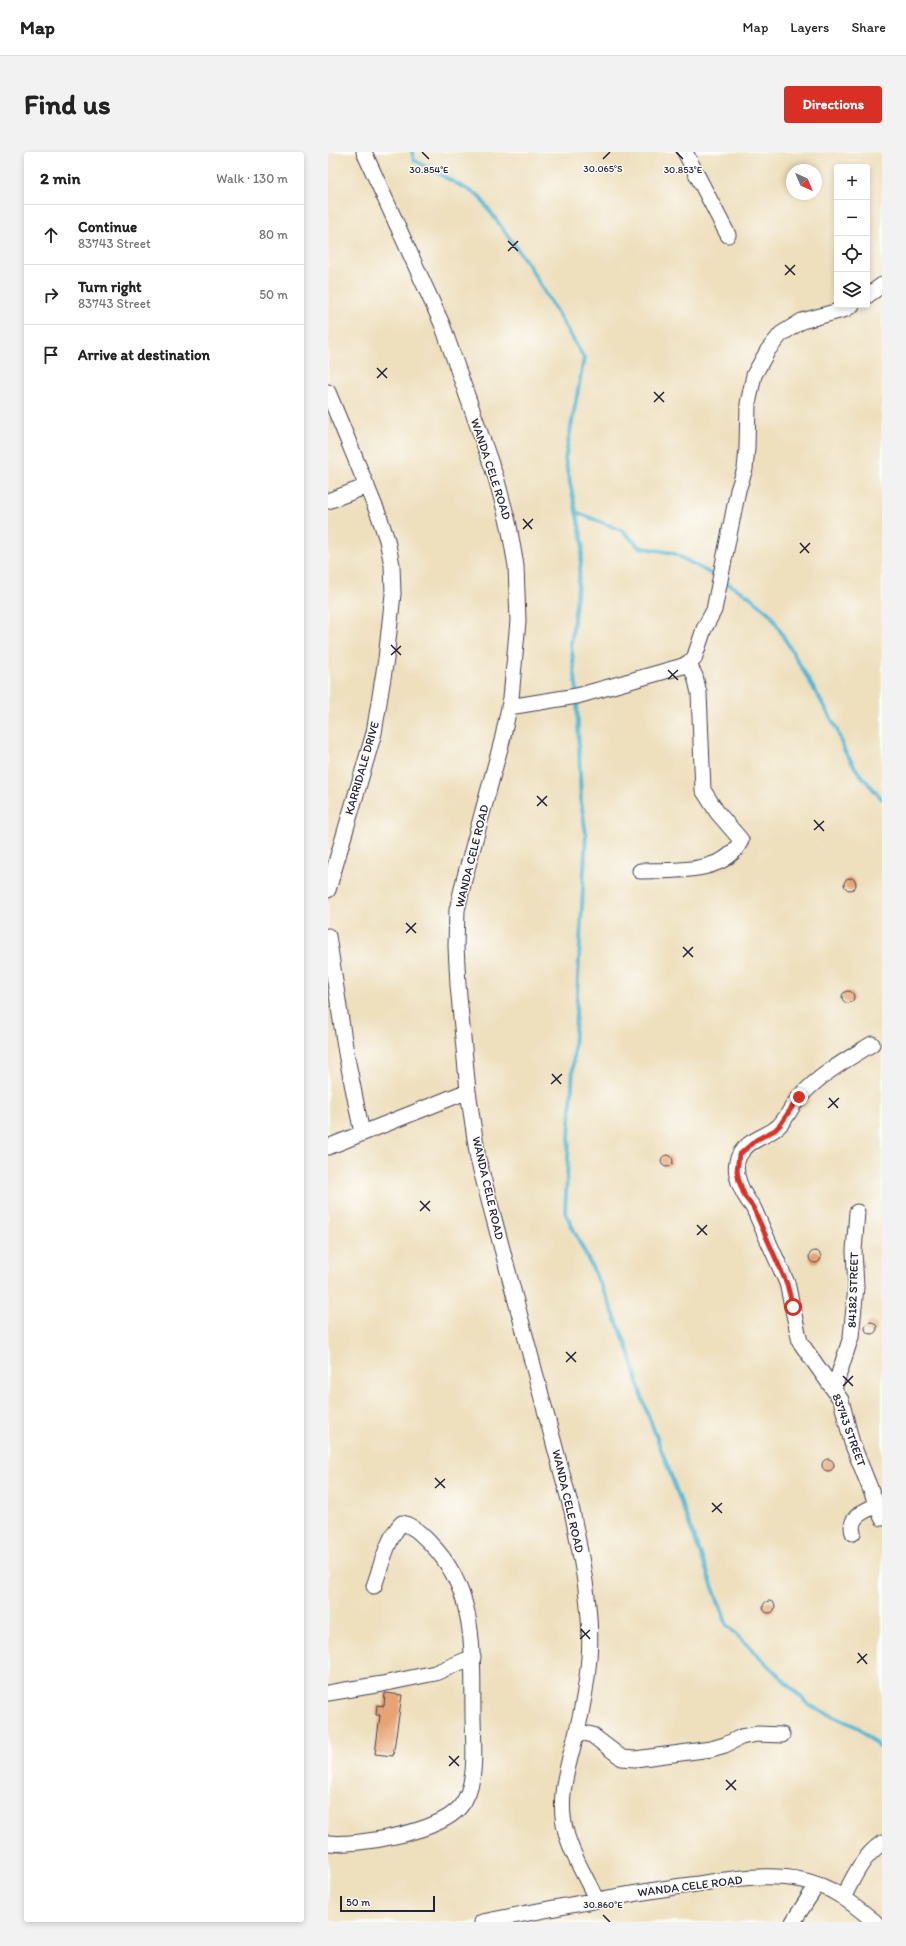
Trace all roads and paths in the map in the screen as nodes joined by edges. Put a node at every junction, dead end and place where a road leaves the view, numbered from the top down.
1 (364, 152) edge
2 (685, 152) edge
3 (728, 235) dead end
4 (882, 285) edge
5 (870, 294) edge
6 (848, 308) edge
7 (328, 392) edge
8 (367, 486) junction
9 (328, 501) edge
10 (688, 663) junction
11 (509, 707) junction
12 (640, 871) dead end
13 (328, 890) edge
14 (328, 936) edge
15 (872, 1044) dead end
16 (468, 1091) junction
17 (362, 1133) junction
18 (328, 1147) edge
19 (857, 1212) dead end
20 (834, 1389) junction
21 (879, 1511) edge
22 (853, 1533) dead end
23 (374, 1586) dead end
24 (473, 1657) junction
25 (328, 1693) edge
26 (576, 1731) junction
27 (782, 1735) dead end
28 (328, 1843) edge
29 (882, 1843) edge
30 (817, 1885) junction
31 (844, 1896) junction
32 (596, 1899) junction
33 (482, 1922) edge
34 (793, 1922) edge
35 (874, 1922) edge

1 - 11 street, WANDA CELE ROAD
2 - 3 street
4 - 5 street
6 - 10 street
7 - 8 street, KARRIDALE DRIVE
8 - 9 street
8 - 13 street, KARRIDALE DRIVE
10 - 11 street
10 - 12 street
11 - 16 street, WANDA CELE ROAD
14 - 17 street
15 - 20 street, 83743 STREET
16 - 17 street
16 - 26 street, WANDA CELE ROAD
17 - 18 street
19 - 20 street, 84182 STREET
20 - 21 street, 83743 STREET
21 - 22 street
23 - 24 street
24 - 25 street
24 - 28 street
26 - 27 street
26 - 32 street, WANDA CELE ROAD
29 - 31 street
30 - 31 street, WANDA CELE ROAD
30 - 32 street, WANDA CELE ROAD
30 - 34 street
31 - 35 street, WANDA CELE ROAD
32 - 33 street

